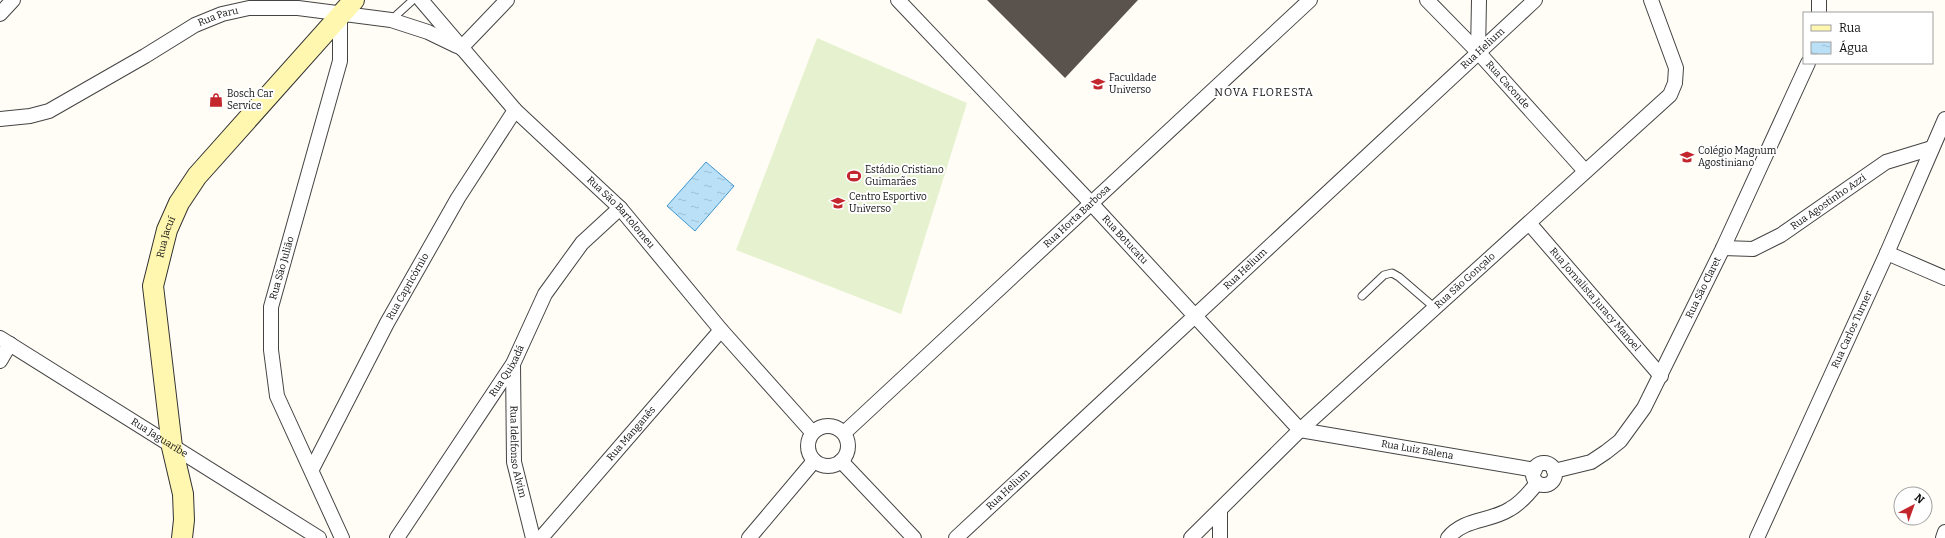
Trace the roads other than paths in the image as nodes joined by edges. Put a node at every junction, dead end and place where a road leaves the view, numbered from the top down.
1 (13, 0) edge
2 (354, 0) edge
3 (413, 0) edge
4 (421, 0) edge
5 (507, 0) edge
6 (898, 0) edge
7 (1310, 0) edge
8 (1427, 0) edge
9 (1479, 0) edge
10 (1535, 0) edge
11 (1651, 0) edge
12 (1819, 0) edge
13 (1819, 12) edge
14 (0, 14) edge
15 (340, 15) junction
16 (391, 20) junction
17 (461, 48) junction
18 (1478, 52) junction
19 (1808, 64) edge
20 (515, 110) junction
21 (0, 120) edge
22 (1945, 120) edge
23 (1932, 148) junction
24 (1585, 171) junction
25 (1090, 202) junction
26 (620, 208) junction
27 (1529, 223) junction
28 (1723, 248) junction
29 (1887, 253) junction
30 (1945, 278) edge
31 (1362, 296) dead end
32 (1435, 308) junction
33 (1194, 317) junction
34 (721, 330) junction
35 (5, 341) edge
36 (0, 361) edge
37 (513, 364) junction
38 (1661, 376) junction
39 (1300, 430) junction
40 (812, 432) junction
41 (844, 432) junction
42 (172, 447) junction
43 (814, 461) junction
44 (841, 462) junction
45 (312, 469) junction
46 (1554, 470) joint
47 (1536, 476) junction
48 (1220, 510) junction
49 (1945, 532) edge
50 (182, 538) edge
51 (319, 538) edge
52 (342, 538) edge
53 (397, 538) edge
54 (533, 538) edge
55 (541, 538) edge
56 (749, 538) edge
57 (914, 538) edge
58 (956, 538) edge
59 (1191, 538) edge
60 (1220, 538) edge
61 (1448, 538) edge
62 (1757, 538) edge
63 (1943, 538) edge

1 - 14 street
2 - 15 main road, Rua Jacuí
3 - 16 lane
4 - 17 street, Rua São Bartolomeu
5 - 17 street
6 - 25 street, Rua Botucatu
7 - 25 street, Rua Horta Barbosa
8 - 18 street, Rua Caconde
9 - 18 street
10 - 18 street, Rua Helium
11 - 24 street, Rua São Gonçalo
12 - 13 street
15 - 16 street, Rua Paru
15 - 21 street, Rua Paru
15 - 42 main road, Rua Jacuí
15 - 45 street, Rua São Julião
16 - 17 street, Rua Paru
17 - 20 street, Rua São Bartolomeu
18 - 24 street, Rua Caconde
18 - 33 street, Rua Helium
19 - 28 street, Rua São Claret
20 - 26 street, Rua São Bartolomeu
20 - 45 street, Rua Capricórnio
22 - 23 street, Rua Carlos Turner
23 - 28 street, Rua Agostinho Azzi
23 - 29 street, Rua Carlos Turner
24 - 27 street, Rua São Gonçalo
25 - 33 street, Rua Botucatu
25 - 41 street, Rua Horta Barbosa
26 - 34 street, Rua São Bartolomeu
26 - 37 street, Rua Quixadá
27 - 32 street, Rua São Gonçalo
27 - 38 street, Rua Jornalista Juracy Manoel
28 - 38 street, Rua São Claret
29 - 30 street
29 - 62 street, Rua Carlos Turner
31 - 32 lane
32 - 39 street, Rua São Gonçalo
33 - 39 street, Rua Botucatu
33 - 58 street, Rua Helium
34 - 40 street, Rua São Bartolomeu
34 - 55 street, Rua Manganês
35 - 36 street
35 - 42 street, Rua Jaguaribe
37 - 53 street, Rua Quixadá
37 - 54 street, Rua Idelfonso Alvim
38 - 46 street, Rua São Claret
39 - 47 street, Rua Luiz Balena
39 - 48 street, Rua São Gonçalo
40 - 41 street
40 - 43 street
41 - 44 street
42 - 50 main road, Rua Jacuí
42 - 51 street, Rua Jaguaribe
43 - 44 street
43 - 56 street
44 - 57 street
45 - 52 street, Rua São Julião
46 - 47 street, Rua Luiz Balena
47 - 61 street
48 - 59 street, Rua São Gonçalo
48 - 60 street
49 - 63 street

